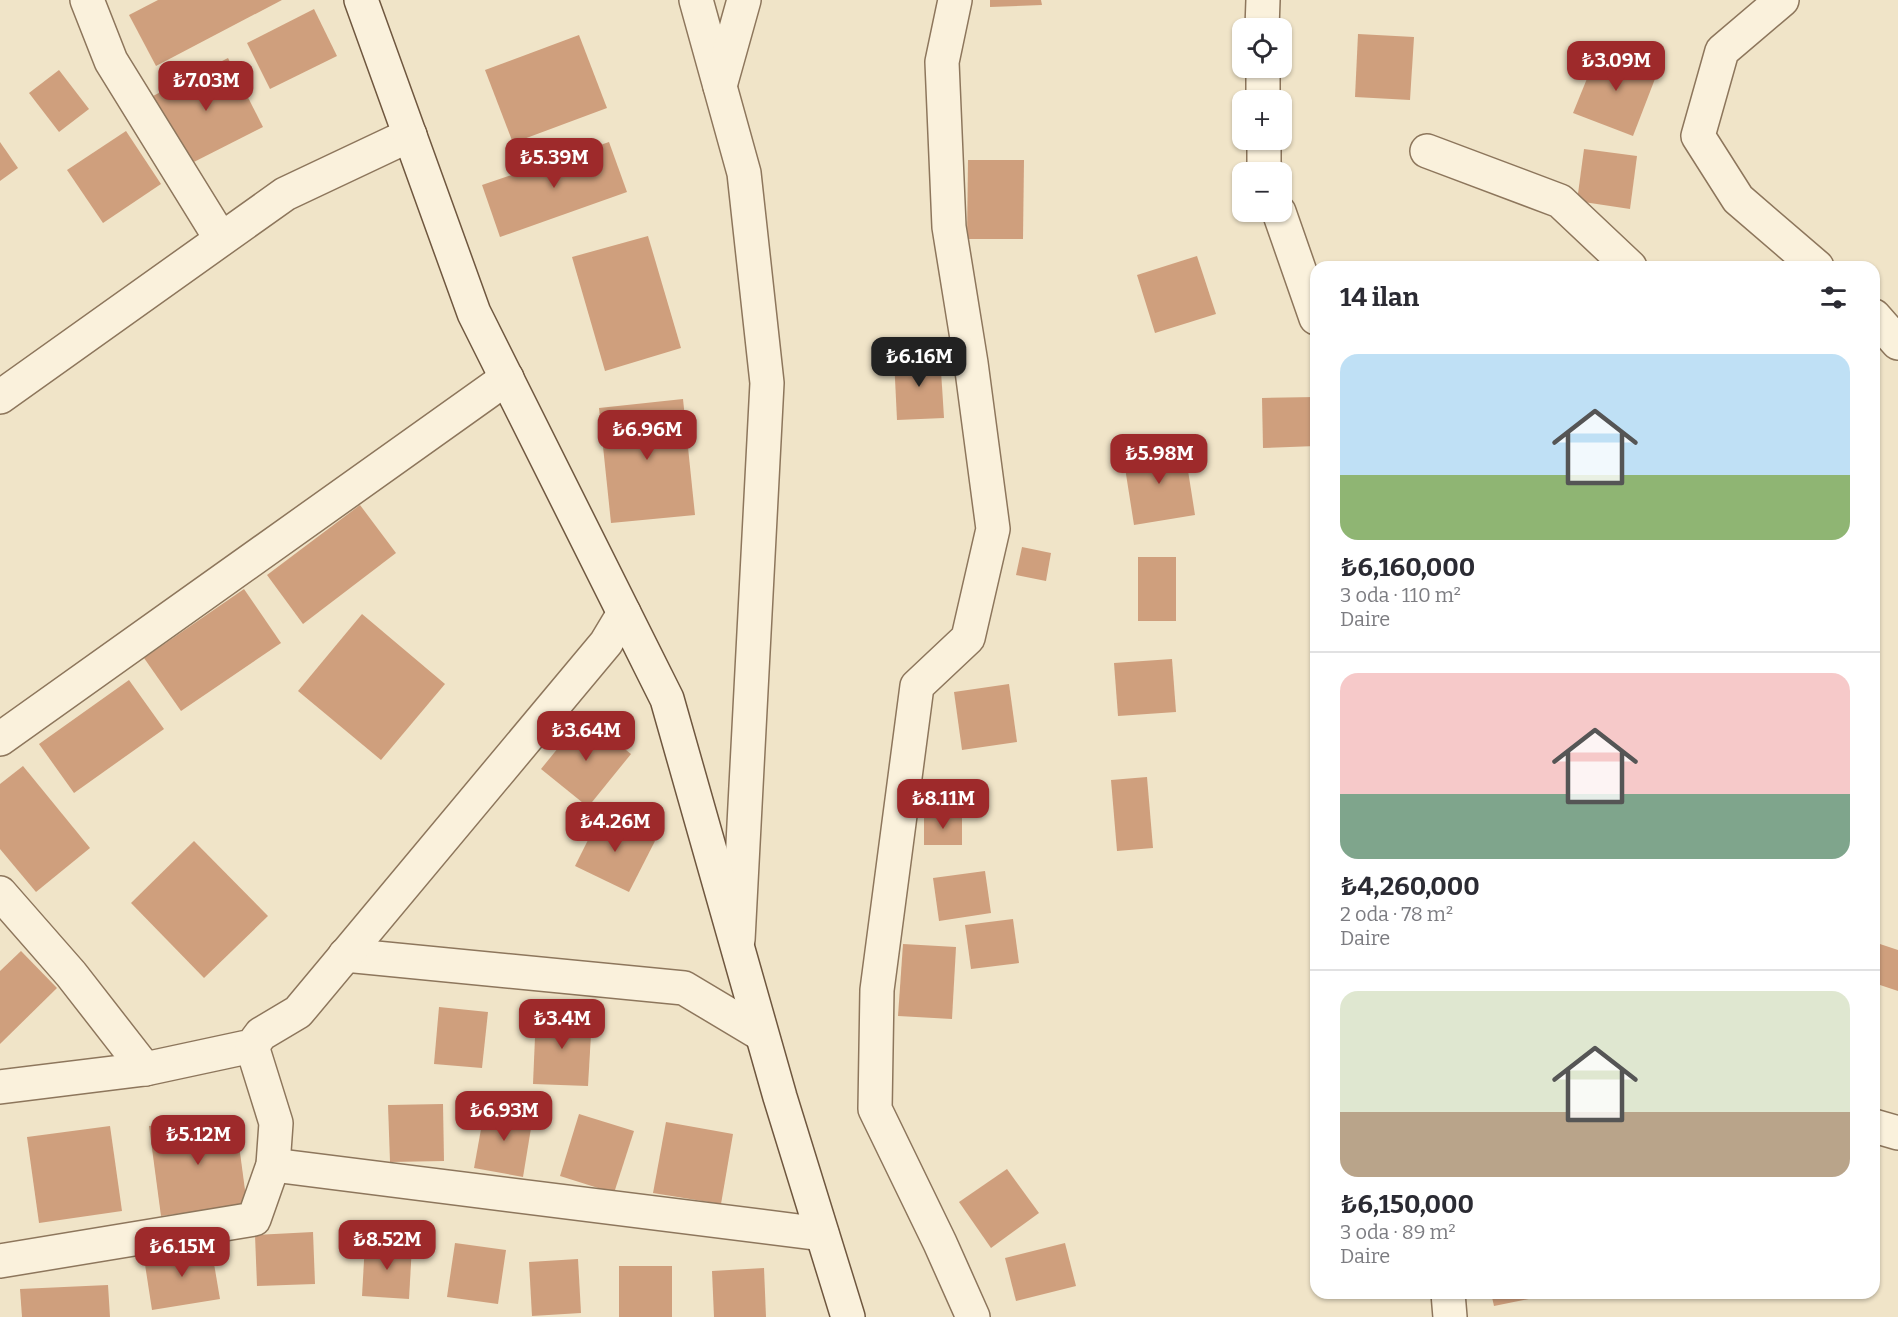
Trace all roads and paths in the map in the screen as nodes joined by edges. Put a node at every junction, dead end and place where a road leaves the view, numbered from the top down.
1 (87, 0) edge
2 (361, 0) edge
3 (696, 0) edge
4 (744, 0) edge
5 (955, 0) edge
6 (1263, 0) edge
7 (1782, 0) edge
8 (1262, 18) edge
9 (720, 86) junction
10 (410, 135) junction
11 (1427, 151) dead end
12 (1282, 222) edge
13 (221, 239) junction
14 (1624, 261) edge
15 (1810, 261) edge
16 (1310, 301) edge
17 (1880, 323) edge
18 (1898, 343) edge
19 (507, 378) junction
20 (0, 397) edge
21 (624, 613) junction
22 (0, 739) edge
23 (0, 892) edge
24 (737, 948) junction
25 (345, 955) junction
26 (761, 1034) junction
27 (252, 1046) junction
28 (145, 1069) junction
29 (0, 1087) edge
30 (1880, 1128) edge
31 (1898, 1133) edge
32 (273, 1165) junction
33 (822, 1234) junction
34 (0, 1262) edge
35 (1448, 1299) edge
36 (848, 1317) edge
37 (973, 1317) edge
38 (1450, 1317) edge

1 - 13 street
2 - 10 street
3 - 9 street
4 - 9 street
5 - 37 street
6 - 8 street
7 - 15 street
9 - 24 street
10 - 13 street
10 - 19 street
11 - 14 street
12 - 16 street
13 - 20 street
17 - 18 street
19 - 21 street
19 - 22 street
21 - 24 street
21 - 25 street
23 - 28 street
24 - 26 street
25 - 26 street
25 - 27 street
26 - 33 street
27 - 28 street
27 - 32 street
28 - 29 street
30 - 31 street
32 - 33 street
32 - 34 street
33 - 36 street
35 - 38 street

